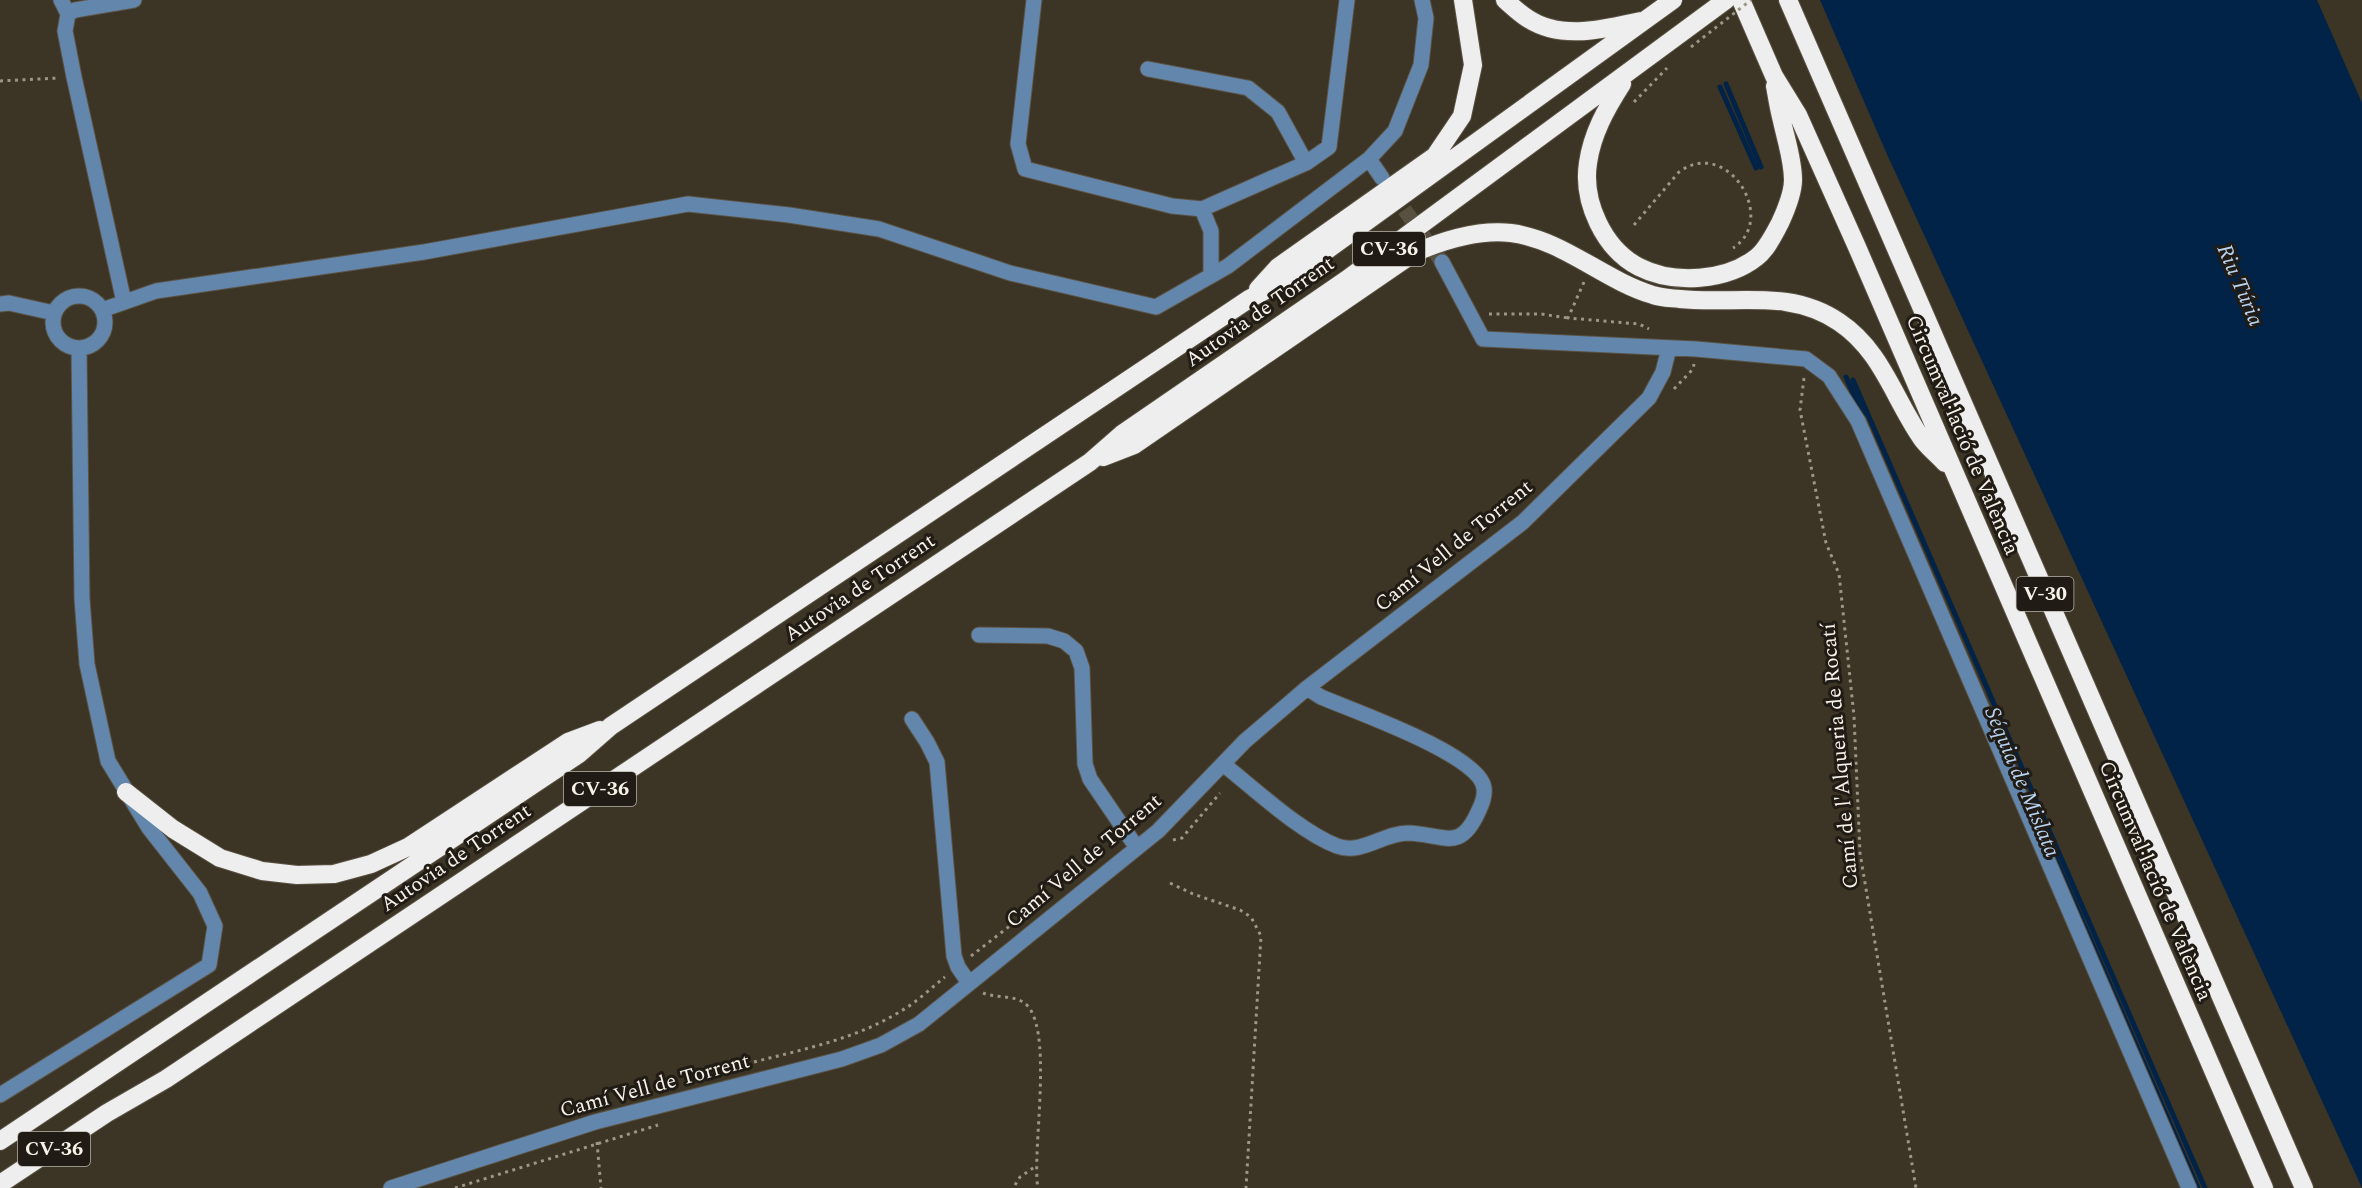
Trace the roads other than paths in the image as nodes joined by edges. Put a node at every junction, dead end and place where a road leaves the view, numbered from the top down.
1 (61, 0) edge
2 (134, 0) edge
3 (1034, 0) edge
4 (1347, 0) edge
5 (1422, 0) edge
6 (1463, 0) edge
7 (1505, 0) edge
8 (1726, 0) edge
9 (1741, 0) edge
10 (1788, 0) edge
11 (1672, 1) edge
12 (68, 14) junction
13 (1648, 20) junction
14 (1148, 69) dead end
15 (1629, 73) junction
16 (1774, 76) junction
17 (1369, 159) junction
18 (1306, 163) junction
19 (1382, 178) tunnel mouth
20 (1202, 209) junction
21 (1442, 262) tunnel mouth
22 (1211, 275) junction
23 (1249, 299) junction
24 (124, 302) junction
25 (0, 304) edge
26 (102, 310) junction
27 (54, 313) junction
28 (1669, 348) junction
29 (80, 349) junction
30 (1090, 462) junction
31 (1952, 470) junction
32 (980, 635) dead end
33 (1308, 688) junction
34 (912, 719) dead end
35 (611, 726) junction
36 (1223, 764) junction
37 (126, 792) junction
38 (1137, 848) junction
39 (969, 983) junction
40 (0, 1095) edge
41 (0, 1141) edge
42 (0, 1184) edge
43 (391, 1188) edge
44 (2189, 1188) edge
45 (2264, 1188) edge
46 (2304, 1188) edge

1 - 12 street
2 - 12 street
3 - 20 street
4 - 18 street
5 - 17 street
6 - 23 highway
7 - 13 highway
8 - 15 highway, Autovia de Torrent / CV-36
9 - 16 highway, Circumval·lació de València / V-30
10 - 46 highway, Circumval·lació de València / V-30
11 - 13 highway, Autovia de Torrent / CV-36
12 - 24 street
13 - 23 highway, Autovia de Torrent / CV-36
14 - 18 street
15 - 16 highway
15 - 30 highway, Autovia de Torrent / CV-36
16 - 31 highway, Circumval·lació de València / V-30
17 - 19 street
17 - 22 street
18 - 20 street
20 - 22 street
21 - 28 street
22 - 24 street
23 - 35 highway, Autovia de Torrent / CV-36
24 - 26 street
25 - 27 street
26 - 27 street
26 - 29 street
27 - 29 street
28 - 33 street, Camí Vell de Torrent
28 - 44 street
29 - 37 street
30 - 31 highway
30 - 42 highway, Autovia de Torrent / CV-36
31 - 45 highway, Circumval·lació de València / V-30
32 - 38 street
33 - 36 street, Camí Vell de Torrent
33 - 36 street
34 - 39 street
35 - 37 highway
35 - 41 highway, Autovia de Torrent / CV-36
36 - 38 street, Camí Vell de Torrent
37 - 40 street
38 - 39 street, Camí Vell de Torrent
39 - 43 street, Camí Vell de Torrent

